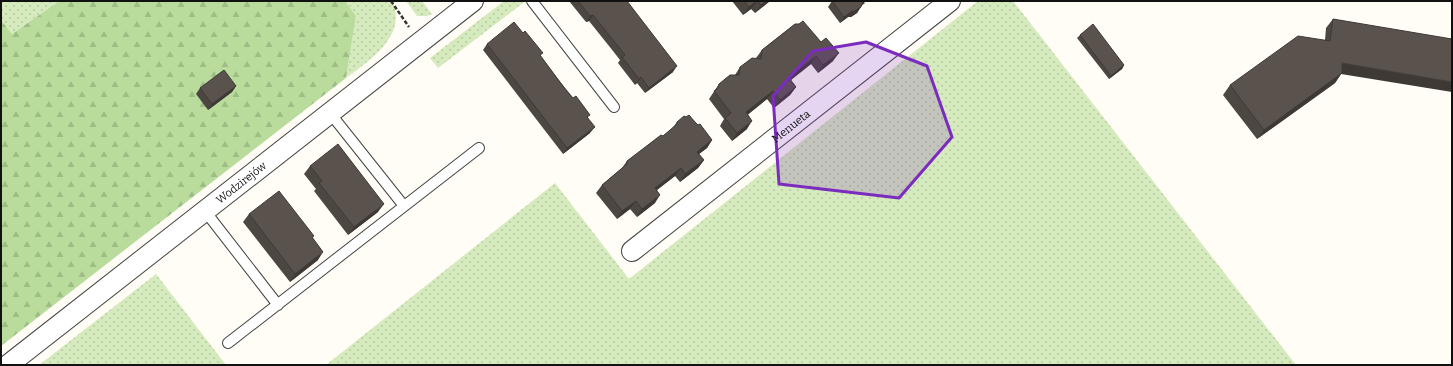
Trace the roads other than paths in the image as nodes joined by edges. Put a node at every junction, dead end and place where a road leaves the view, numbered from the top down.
1 (473, 1) edge
2 (532, 1) edge
3 (950, 1) edge
4 (614, 107) dead end
5 (330, 113) junction
6 (479, 148) dead end
7 (404, 206) junction
8 (205, 211) junction
9 (632, 251) dead end
10 (278, 305) junction
11 (228, 343) dead end
12 (8, 365) edge

1 - 5 street, Wodzirejów
2 - 4 lane
3 - 9 street, Menueta
5 - 7 lane
5 - 8 street, Wodzirejów
6 - 7 lane
7 - 10 lane
8 - 10 lane
8 - 12 street, Wodzirejów
10 - 11 lane

